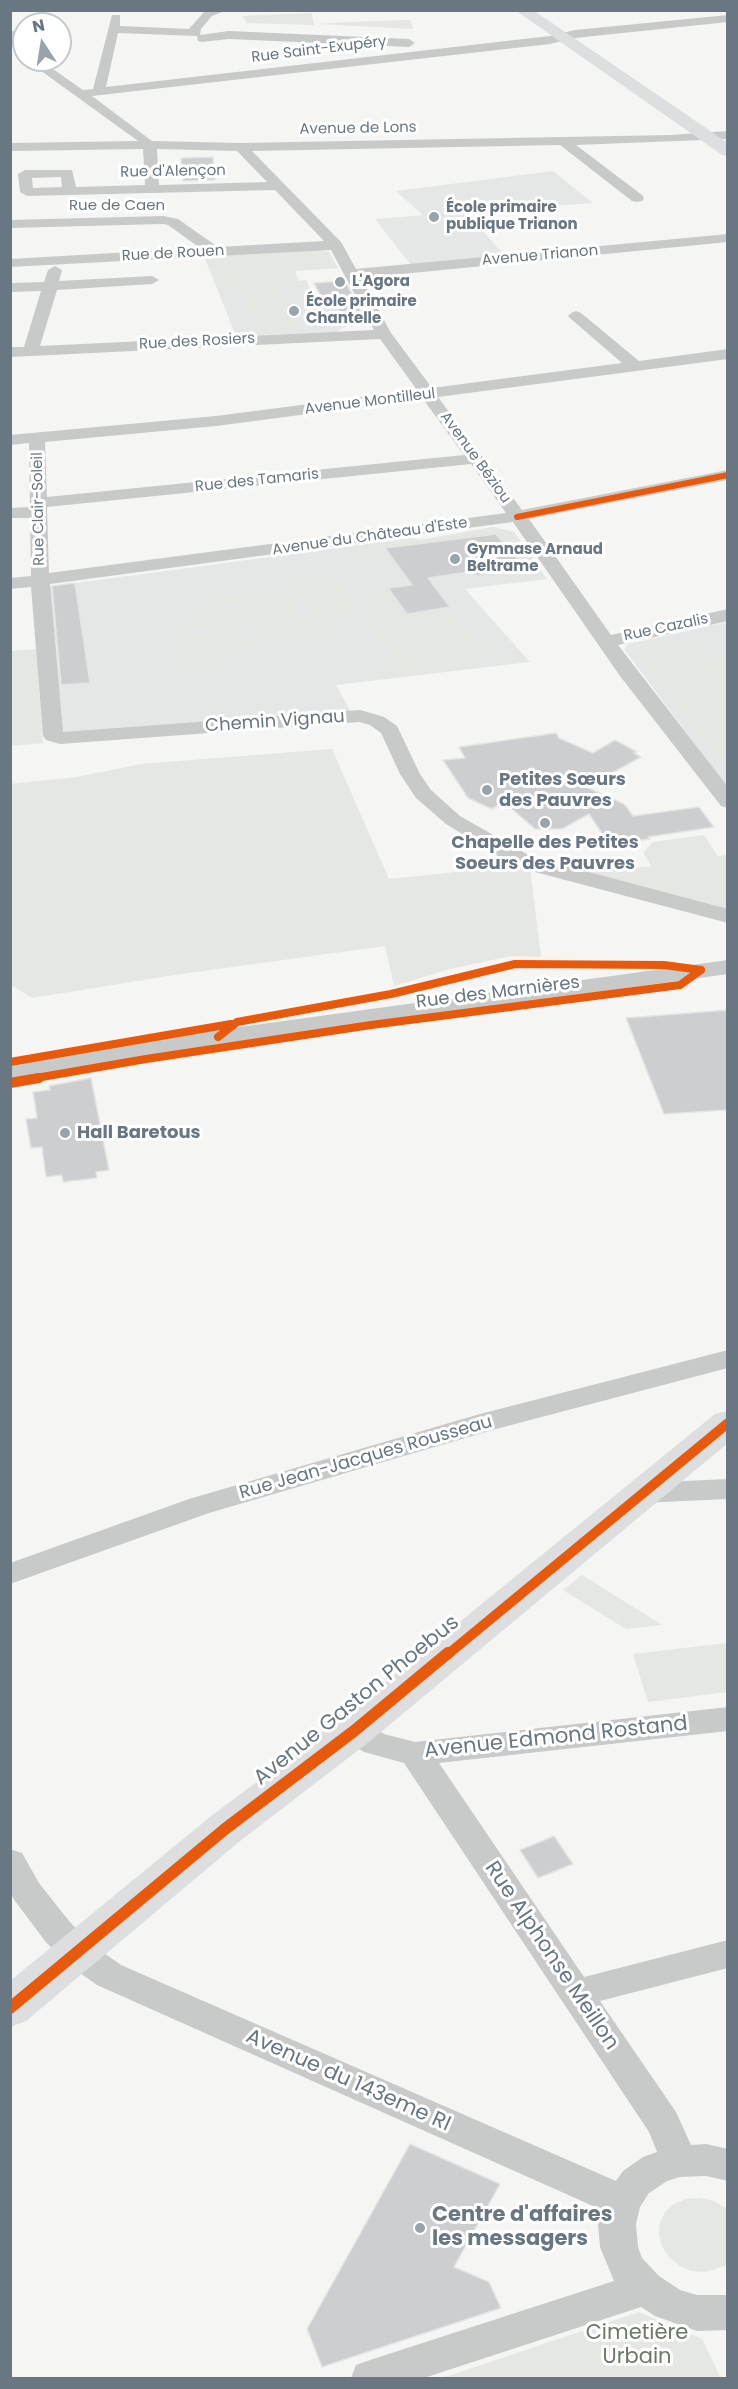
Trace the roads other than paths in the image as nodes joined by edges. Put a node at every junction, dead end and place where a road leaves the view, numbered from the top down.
1 (221, 10) edge
2 (522, 10) edge
3 (728, 18) edge
4 (199, 36) junction
5 (561, 37) junction
6 (458, 50) junction
7 (470, 63) dead end
8 (49, 72) edge
9 (249, 74) junction
10 (99, 91) junction
11 (80, 94) junction
12 (728, 135) edge
13 (706, 136) junction
14 (563, 141) junction
15 (148, 145) junction
16 (10, 147) edge
17 (241, 147) junction
18 (728, 151) edge
19 (278, 186) junction
20 (152, 189) junction
21 (70, 191) dead end
22 (637, 198) dead end
23 (10, 224) edge
24 (728, 238) edge
25 (336, 245) junction
26 (215, 252) junction
27 (57, 261) junction
28 (10, 263) edge
29 (352, 274) junction
30 (152, 280) dead end
31 (52, 286) junction
32 (10, 288) edge
33 (576, 316) dead end
34 (384, 334) junction
35 (31, 350) junction
36 (10, 352) edge
37 (728, 354) edge
38 (635, 366) junction
39 (428, 395) junction
40 (37, 438) junction
41 (10, 440) edge
42 (475, 459) junction
43 (728, 475) edge
44 (38, 508) junction
45 (10, 513) edge
46 (517, 517) junction
47 (40, 580) junction
48 (10, 584) edge
49 (728, 615) edge
50 (605, 642) junction
51 (728, 802) edge
52 (728, 916) edge
53 (728, 967) edge
54 (10, 1072) edge
55 (728, 1359) edge
56 (728, 1423) edge
57 (728, 1489) edge
58 (641, 1493) junction
59 (10, 1574) edge
60 (728, 1719) edge
61 (354, 1731) junction
62 (415, 1754) junction
63 (10, 1862) edge
64 (78, 1953) junction
65 (728, 1954) edge
66 (575, 1993) junction
67 (10, 2008) edge
68 (680, 2161) junction
69 (728, 2165) edge
70 (623, 2202) junction
71 (645, 2288) junction
72 (728, 2312) edge
73 (370, 2379) edge

1 - 4 street
2 - 5 main road
3 - 5 street, Rue Saint-Exupéry
4 - 6 street
4 - 9 street
4 - 10 street
5 - 6 street, Rue Saint-Exupéry
5 - 13 main road
6 - 7 street
6 - 9 street, Rue Saint-Exupéry
8 - 11 street
9 - 10 street, Rue Saint-Exupéry
10 - 11 street, Rue Saint-Exupéry
11 - 15 street
12 - 13 street, Avenue de Lons
13 - 14 street, Avenue de Lons
13 - 18 main road
14 - 17 street, Avenue de Lons
14 - 22 street
15 - 16 street, Avenue de Lons
15 - 17 street, Avenue de Lons
15 - 20 street
17 - 19 street, Avenue Béziou
19 - 20 street, Rue d'Alençon
19 - 25 street, Avenue Béziou
20 - 21 street, Rue d'Alençon
23 - 26 street, Rue de Caen
24 - 29 street, Avenue Trianon
25 - 26 street, Rue de Rouen
25 - 29 street, Avenue Béziou
26 - 27 street, Rue de Rouen
27 - 28 street, Rue de Rouen
27 - 31 street
29 - 34 street, Avenue Béziou
30 - 31 street
31 - 32 street
31 - 35 street
33 - 38 street
34 - 35 street, Rue des Rosiers
34 - 39 street, Avenue Béziou
35 - 36 street, Rue des Rosiers
37 - 38 street, Avenue Montilleul
38 - 39 street, Avenue Montilleul
39 - 40 street, Avenue Montilleul
39 - 42 street, Avenue Béziou
40 - 41 street, Avenue Montilleul
40 - 44 street, Rue Clair-Soleil
42 - 44 street, Rue des Tamaris
42 - 46 street, Avenue Béziou
43 - 46 street, Avenue du Château d'Este
44 - 45 street, Rue des Tamaris
44 - 47 street, Rue Clair-Soleil
46 - 47 street, Avenue du Château d'Este
46 - 50 street, Avenue Béziou
47 - 48 street, Avenue du Château d'Este
47 - 52 street, Chemin Vignau
49 - 50 street, Rue Cazalis
50 - 51 street, Avenue Béziou
53 - 54 street, Rue des Marnières
55 - 59 street, Rue Jean-Jacques Rousseau
56 - 58 main road, Avenue Gaston Phoebus
57 - 58 street
58 - 61 main road, Avenue Gaston Phoebus
60 - 62 street, Avenue Edmond Rostand
61 - 62 street, Avenue Edmond Rostand
61 - 64 main road, Avenue Gaston Phoebus
62 - 66 street, Rue Alphonse Meillon
63 - 64 street, Avenue du 143eme RI
64 - 67 main road, Avenue Gaston Phoebus
64 - 70 street, Avenue du 143eme RI
65 - 66 street
66 - 68 street, Rue Alphonse Meillon
68 - 69 street
68 - 70 street
70 - 71 street
71 - 72 street
71 - 73 street

